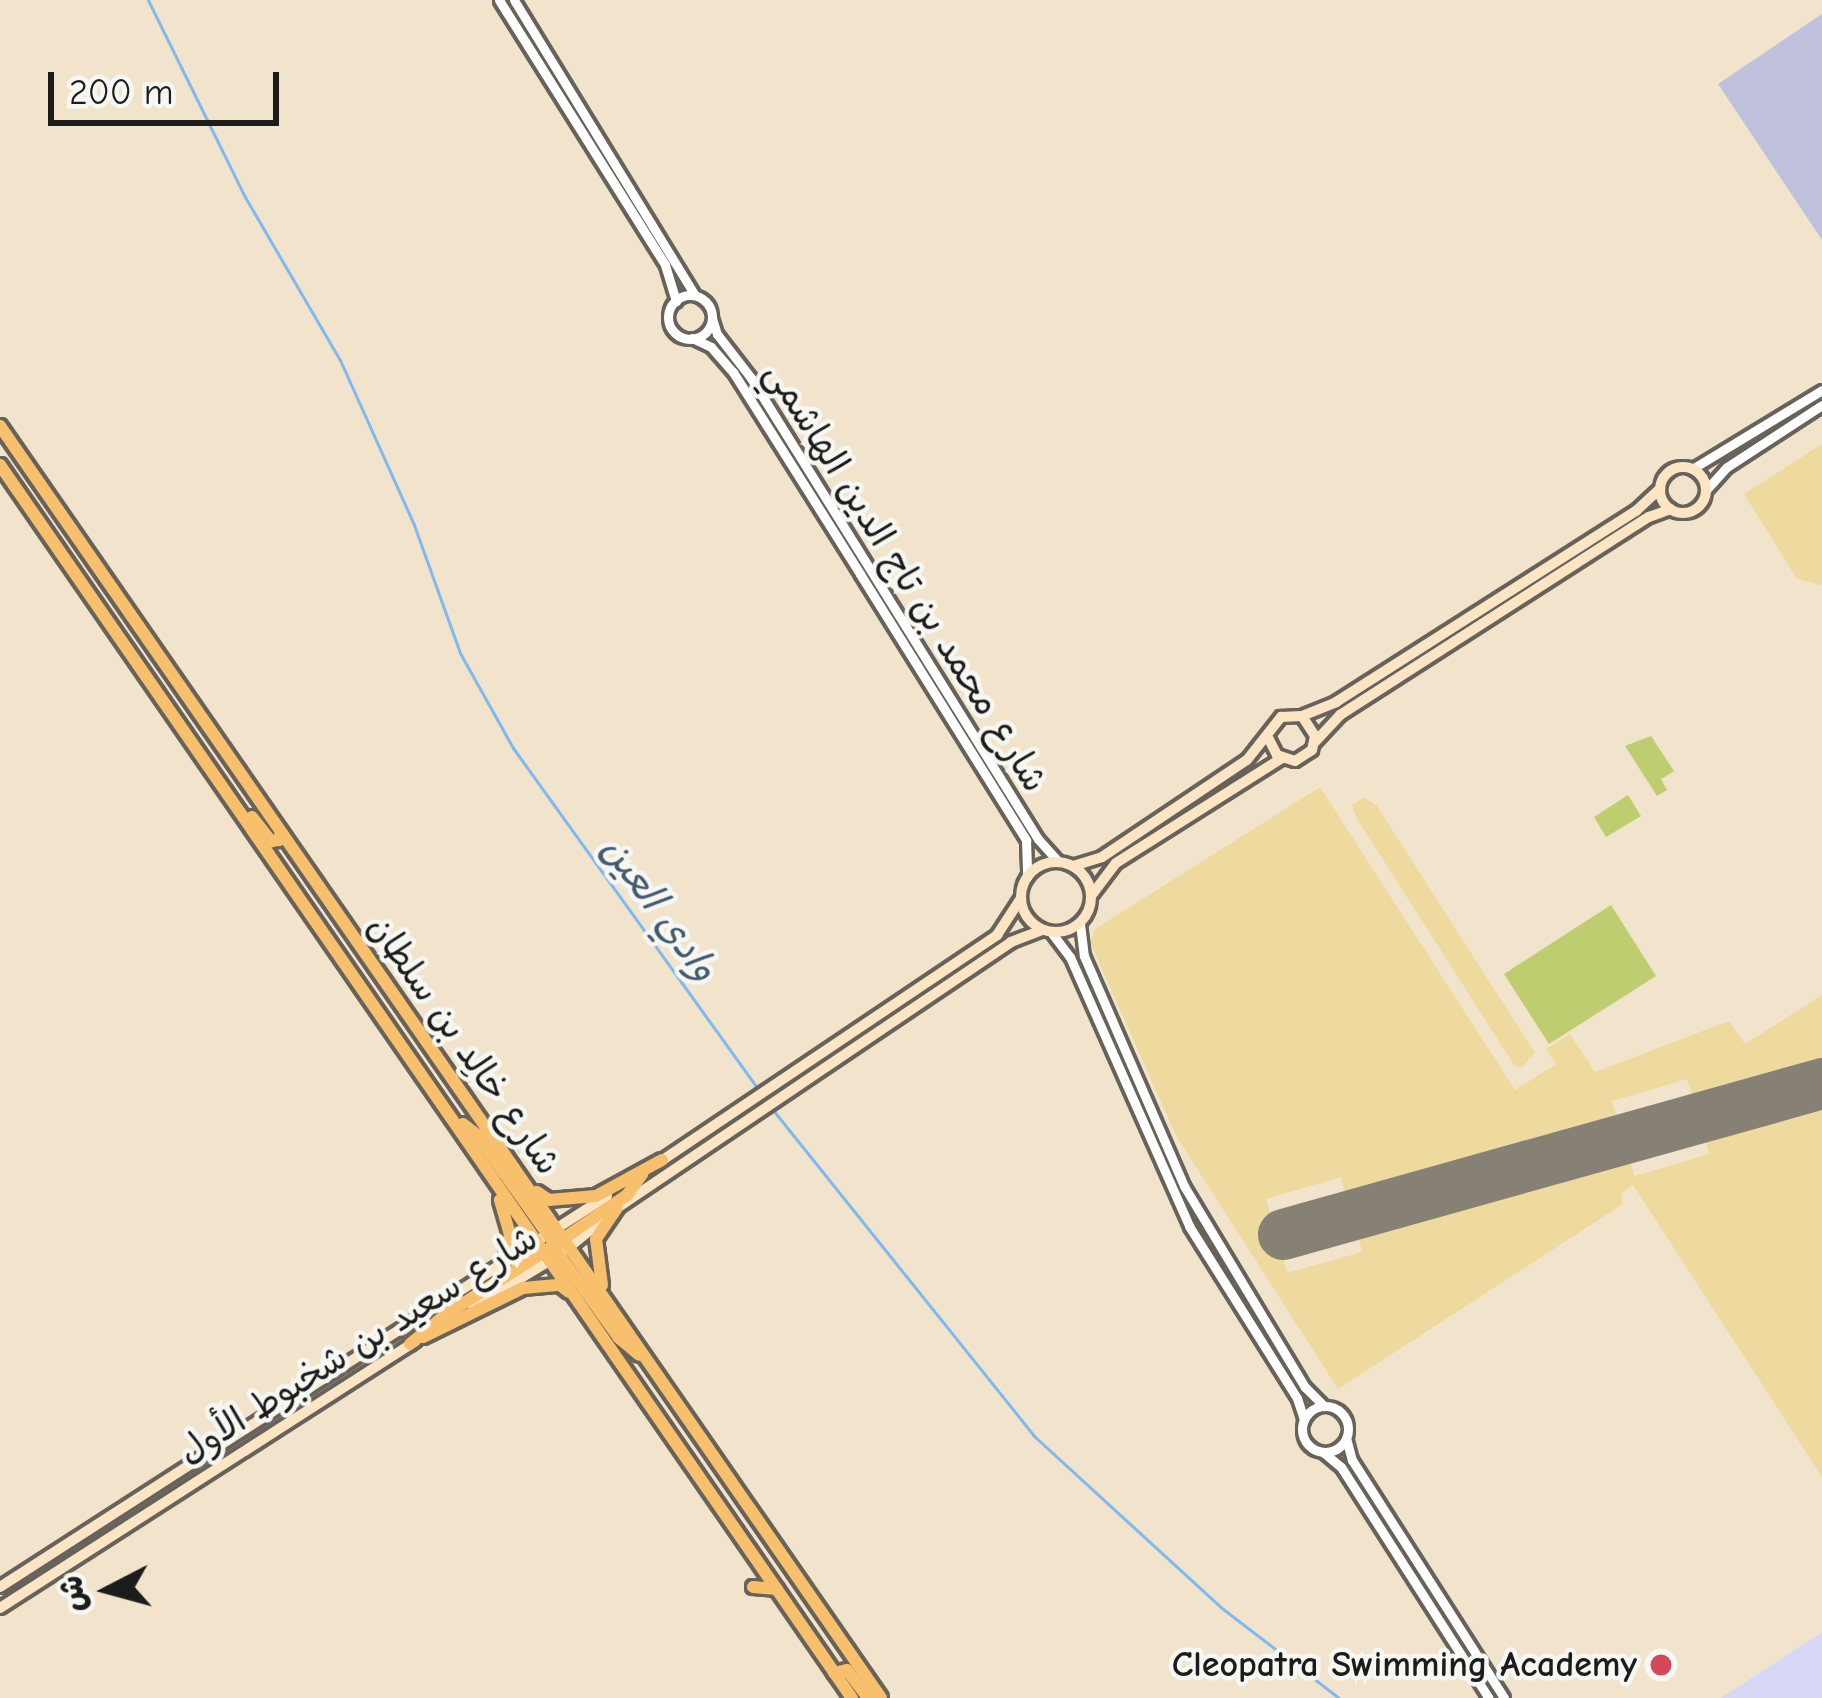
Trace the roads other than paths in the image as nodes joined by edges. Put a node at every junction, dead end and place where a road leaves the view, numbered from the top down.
1 (499, 0) edge
2 (514, 0) edge
3 (695, 296) junction
4 (676, 301) junction
5 (712, 318) junction
6 (692, 338) junction
7 (1822, 390) edge
8 (1822, 405) edge
9 (0, 426) edge
10 (0, 465) edge
11 (1692, 469) junction
12 (1660, 489) junction
13 (1706, 490) junction
14 (1670, 509) junction
15 (69, 566) junction
16 (128, 613) junction
17 (1302, 716) junction
18 (1269, 739) junction
19 (1315, 742) junction
20 (1282, 758) junction
21 (215, 777) junction
22 (281, 832) junction
23 (1059, 862) junction
24 (1073, 866) junction
25 (1027, 877) junction
26 (1091, 896) junction
27 (1021, 898) junction
28 (1079, 924) junction
29 (1046, 931) junction
30 (800, 1076) junction
31 (457, 1121) junction
32 (710, 1137) junction
33 (662, 1160) junction
34 (516, 1171) junction
35 (642, 1174) joint
36 (617, 1208) junction
37 (553, 1245) junction
38 (505, 1263) junction
39 (612, 1308) junction
40 (423, 1337) junction
41 (410, 1344) junction
42 (617, 1353) junction
43 (645, 1359) junction
44 (1324, 1406) junction
45 (1304, 1420) junction
46 (1346, 1438) junction
47 (1323, 1452) junction
48 (0, 1587) edge
49 (753, 1587) dead end
50 (777, 1589) junction
51 (0, 1608) edge
52 (834, 1672) junction
53 (852, 1698) edge
54 (868, 1698) edge
55 (880, 1698) edge
56 (1489, 1698) edge
57 (1504, 1698) edge

1 - 4 street
2 - 3 street
3 - 4 street
3 - 5 street
4 - 6 street
5 - 6 street
5 - 23 street, شارع محمد بن تاج الدين الهاشمي
6 - 25 street, شارع محمد بن تاج الدين الهاشمي
7 - 11 street
8 - 13 street
9 - 16 main road, شارع خالِد بن سلطان
10 - 15 main road, شارع خالِد بن سلطان
11 - 12 main road
11 - 13 main road
12 - 14 main road
12 - 17 main road
13 - 14 main road
14 - 19 main road
15 - 16 main road
15 - 21 main road, شارع خالِد بن سلطان
16 - 22 main road, شارع خالِد بن سلطان
17 - 18 main road
17 - 19 main road
18 - 20 main road
18 - 24 main road
19 - 20 main road
20 - 26 main road
21 - 22 main road
21 - 31 main road, شارع خالِد بن سلطان
22 - 34 main road, شارع خالِد بن سلطان
23 - 24 main road
23 - 25 main road
24 - 26 main road
25 - 27 main road
26 - 28 main road
27 - 29 main road
27 - 30 main road, شارع سعيد بن شخبوط الأول
28 - 29 main road
28 - 44 street
29 - 30 main road, شارع سعيد بن شخبوط الأول
29 - 45 street
30 - 32 main road, شارع سعيد بن شخبوط الأول
31 - 37 main road, شارع خالِد بن سلطان
31 - 38 main road
32 - 33 main road, شارع سعيد بن شخبوط الأول
32 - 36 main road, شارع سعيد بن شخبوط الأول
33 - 34 main road
33 - 35 main road, شارع سعيد بن شخبوط الأول
34 - 37 main road, شارع خالِد بن سلطان
35 - 37 main road
36 - 37 main road, شارع سعيد بن شخبوط الأول
36 - 39 main road
37 - 38 main road, شارع سعيد بن شخبوط الأول
37 - 39 main road, شارع خالِد بن سلطان
37 - 40 main road, شارع سعيد بن شخبوط الأول
37 - 41 main road
37 - 42 main road, شارع خالِد بن سلطان
37 - 43 main road
38 - 48 main road, شارع سعيد بن شخبوط الأول
39 - 43 main road, شارع خالِد بن سلطان
40 - 41 main road, شارع سعيد بن شخبوط الأول
40 - 42 main road
41 - 51 main road, شارع سعيد بن شخبوط الأول
42 - 50 main road, شارع خالِد بن سلطان
43 - 55 main road, شارع خالِد بن سلطان
44 - 45 street
44 - 46 street
45 - 47 street
46 - 47 street
46 - 57 street
47 - 56 street
49 - 50 main road
50 - 52 main road, شارع خالِد بن سلطان
52 - 53 main road, شارع خالِد بن سلطان
52 - 54 main road

